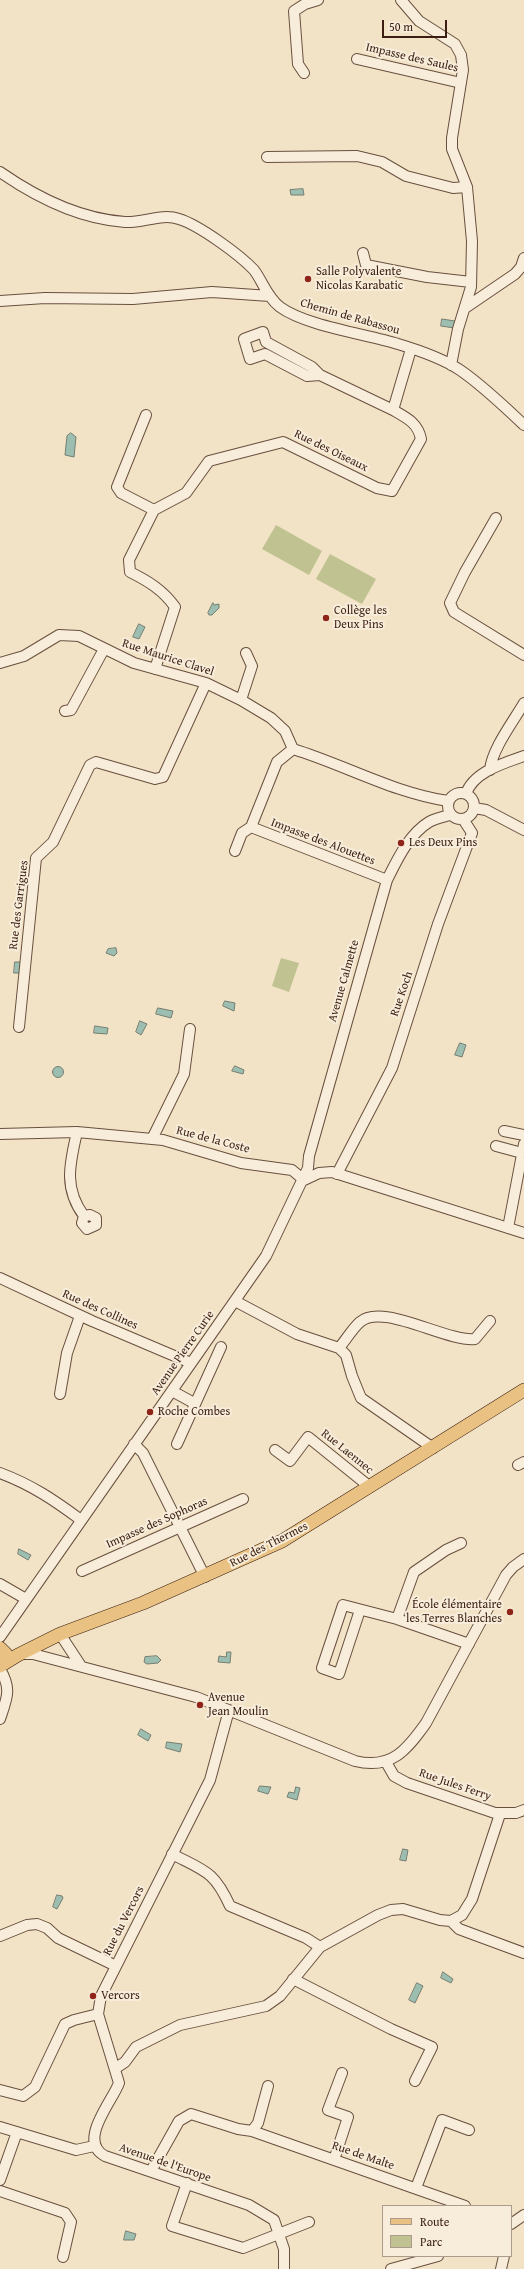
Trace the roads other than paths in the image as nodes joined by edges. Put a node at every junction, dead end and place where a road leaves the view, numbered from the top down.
1 (318, 0) edge
2 (402, 0) edge
3 (357, 59) dead end
4 (304, 73) dead end
5 (462, 83) junction
6 (267, 158) dead end
7 (0, 172) edge
8 (467, 187) junction
9 (363, 253) dead end
10 (524, 258) edge
11 (471, 282) junction
12 (270, 296) junction
13 (0, 301) edge
14 (465, 308) junction
15 (412, 349) junction
16 (451, 365) junction
17 (320, 374) junction
18 (393, 410) junction
19 (146, 415) dead end
20 (524, 425) edge
21 (154, 510) junction
22 (496, 518) dead end
23 (104, 649) junction
24 (246, 653) dead end
25 (524, 655) edge
26 (0, 663) edge
27 (155, 669) junction
28 (206, 683) junction
29 (241, 700) junction
30 (524, 703) edge
31 (65, 711) dead end
32 (293, 749) junction
33 (524, 756) edge
34 (490, 770) junction
35 (466, 794) junction
36 (448, 802) junction
37 (474, 808) junction
38 (450, 815) junction
39 (463, 819) junction
40 (251, 827) junction
41 (524, 830) edge
42 (235, 851) dead end
43 (387, 880) junction
44 (19, 1027) dead end
45 (190, 1029) dead end
46 (504, 1131) dead end
47 (77, 1132) junction
48 (0, 1134) edge
49 (524, 1135) edge
50 (152, 1139) junction
51 (496, 1146) dead end
52 (523, 1148) edge
53 (336, 1174) junction
54 (304, 1180) junction
55 (84, 1216) dead end
56 (508, 1228) junction
57 (524, 1233) edge
58 (0, 1278) edge
59 (235, 1301) junction
60 (80, 1316) junction
61 (490, 1321) dead end
62 (221, 1347) dead end
63 (339, 1348) junction
64 (191, 1363) junction
65 (524, 1390) edge
66 (172, 1392) junction
67 (60, 1394) dead end
68 (194, 1403) junction
69 (134, 1444) junction
70 (177, 1444) dead end
71 (433, 1448) junction
72 (275, 1450) dead end
73 (0, 1473) edge
74 (370, 1487) junction
75 (243, 1499) dead end
76 (81, 1520) junction
77 (180, 1528) junction
78 (461, 1543) dead end
79 (524, 1559) edge
80 (82, 1571) dead end
81 (205, 1576) junction
82 (0, 1584) edge
83 (26, 1599) junction
84 (360, 1610) junction
85 (397, 1619) junction
86 (60, 1634) junction
87 (469, 1644) junction
88 (4, 1652) edge
89 (81, 1666) junction
90 (229, 1710) junction
91 (0, 1719) edge
92 (386, 1762) junction
93 (524, 1810) edge
94 (500, 1814) junction
95 (172, 1854) junction
96 (451, 1921) junction
97 (0, 1936) edge
98 (320, 1947) junction
99 (524, 1953) edge
100 (116, 1966) junction
101 (293, 1979) junction
102 (98, 2014) junction
103 (116, 2068) junction
104 (342, 2073) dead end
105 (415, 2081) dead end
106 (268, 2086) dead end
107 (0, 2090) edge
108 (0, 2127) edge
109 (469, 2130) dead end
110 (252, 2131) junction
111 (17, 2132) junction
112 (94, 2146) junction
113 (334, 2160) junction
114 (151, 2171) junction
115 (0, 2180) edge
116 (186, 2183) junction
117 (416, 2188) junction
118 (0, 2191) edge
119 (462, 2205) edge
120 (524, 2216) edge
121 (309, 2222) dead end
122 (512, 2223) edge
123 (280, 2233) junction
124 (434, 2257) edge
125 (504, 2257) edge
126 (63, 2258) dead end
127 (284, 2269) edge
128 (391, 2269) edge
129 (501, 2269) edge

1 - 4 street
2 - 5 street
3 - 5 street, Impasse des Saules
5 - 8 street
6 - 8 street
7 - 12 street, Chemin de Rabassou
8 - 11 street
9 - 11 street
10 - 14 street
11 - 14 street
12 - 13 street
12 - 15 street, Chemin de Rabassou
14 - 16 street
15 - 16 street, Chemin de Rabassou
15 - 18 street
16 - 20 street, Chemin de Rabassou
17 - 17 street
17 - 18 street
18 - 21 street, Rue des Oiseaux
19 - 21 street
21 - 27 street
22 - 25 street
23 - 26 street, Rue Maurice Clavel
23 - 27 street, Rue Maurice Clavel
23 - 31 street
24 - 29 street
27 - 28 street, Rue Maurice Clavel
28 - 29 street, Rue Maurice Clavel
28 - 44 street, Rue des Garrigues
29 - 32 street, Rue Maurice Clavel
30 - 34 street
32 - 36 street
32 - 40 street
33 - 34 street
34 - 35 street
35 - 36 street
35 - 37 street
36 - 38 street
37 - 39 street
37 - 41 street
38 - 39 street
38 - 43 street, Avenue Calmette
39 - 53 street, Rue Koch
40 - 42 street
40 - 43 street, Impasse des Alouettes
43 - 54 street, Avenue Calmette
45 - 50 street
46 - 49 street
47 - 48 street, Rue de la Coste
47 - 50 street, Rue de la Coste
47 - 55 street
50 - 54 street, Rue de la Coste
51 - 52 street
52 - 56 street
53 - 54 street
53 - 56 street
54 - 59 street, Avenue Pierre Curie
56 - 57 street
58 - 60 street, Rue des Collines
59 - 63 street
59 - 64 street, Avenue Pierre Curie
60 - 64 street, Rue des Collines
60 - 67 street
61 - 63 street
62 - 68 street
63 - 71 street
64 - 66 street, Avenue Pierre Curie
65 - 71 main road, Rue des Thermes
66 - 68 street
66 - 69 street, Avenue Pierre Curie
68 - 70 street
69 - 76 street, Avenue Pierre Curie
69 - 77 street
71 - 74 main road, Rue des Thermes
72 - 74 street, Rue Laennec
73 - 76 street
74 - 81 main road, Rue des Thermes
75 - 77 street, Impasse des Sophoras
76 - 83 street, Avenue Pierre Curie
77 - 80 street, Impasse des Sophoras
77 - 81 street
78 - 85 street
79 - 87 street
81 - 86 main road, Rue des Thermes
82 - 83 street
83 - 88 street, Avenue Pierre Curie
84 - 84 street
84 - 85 street
85 - 87 street
86 - 88 main road, Rue des Thermes
86 - 89 street
87 - 92 street
88 - 89 street
88 - 91 street
89 - 90 street
90 - 92 street
90 - 95 street, Rue du Vercors
92 - 94 street, Rue Jules Ferry
93 - 94 street, Rue Jules Ferry
94 - 96 street
95 - 98 street
95 - 100 street, Rue du Vercors
96 - 98 street
96 - 99 street
97 - 100 street
98 - 101 street
100 - 102 street, Rue du Vercors
101 - 103 street
101 - 105 street
102 - 103 street, Rue du Vercors
102 - 107 street
103 - 112 street, Rue du Vercors
104 - 113 street
106 - 110 street
108 - 111 street
109 - 117 street
110 - 113 street, Rue de Malte
110 - 114 street, Rue de Malte
111 - 112 street
111 - 115 street
112 - 114 street, Avenue de l'Europe
113 - 117 street, Rue de Malte
114 - 116 street, Avenue de l'Europe
116 - 123 street, Avenue de l'Europe
116 - 123 street
117 - 119 street, Rue de Malte
118 - 126 street
120 - 122 street
121 - 123 street
123 - 127 street, Avenue de l'Europe
124 - 128 street
125 - 129 street

